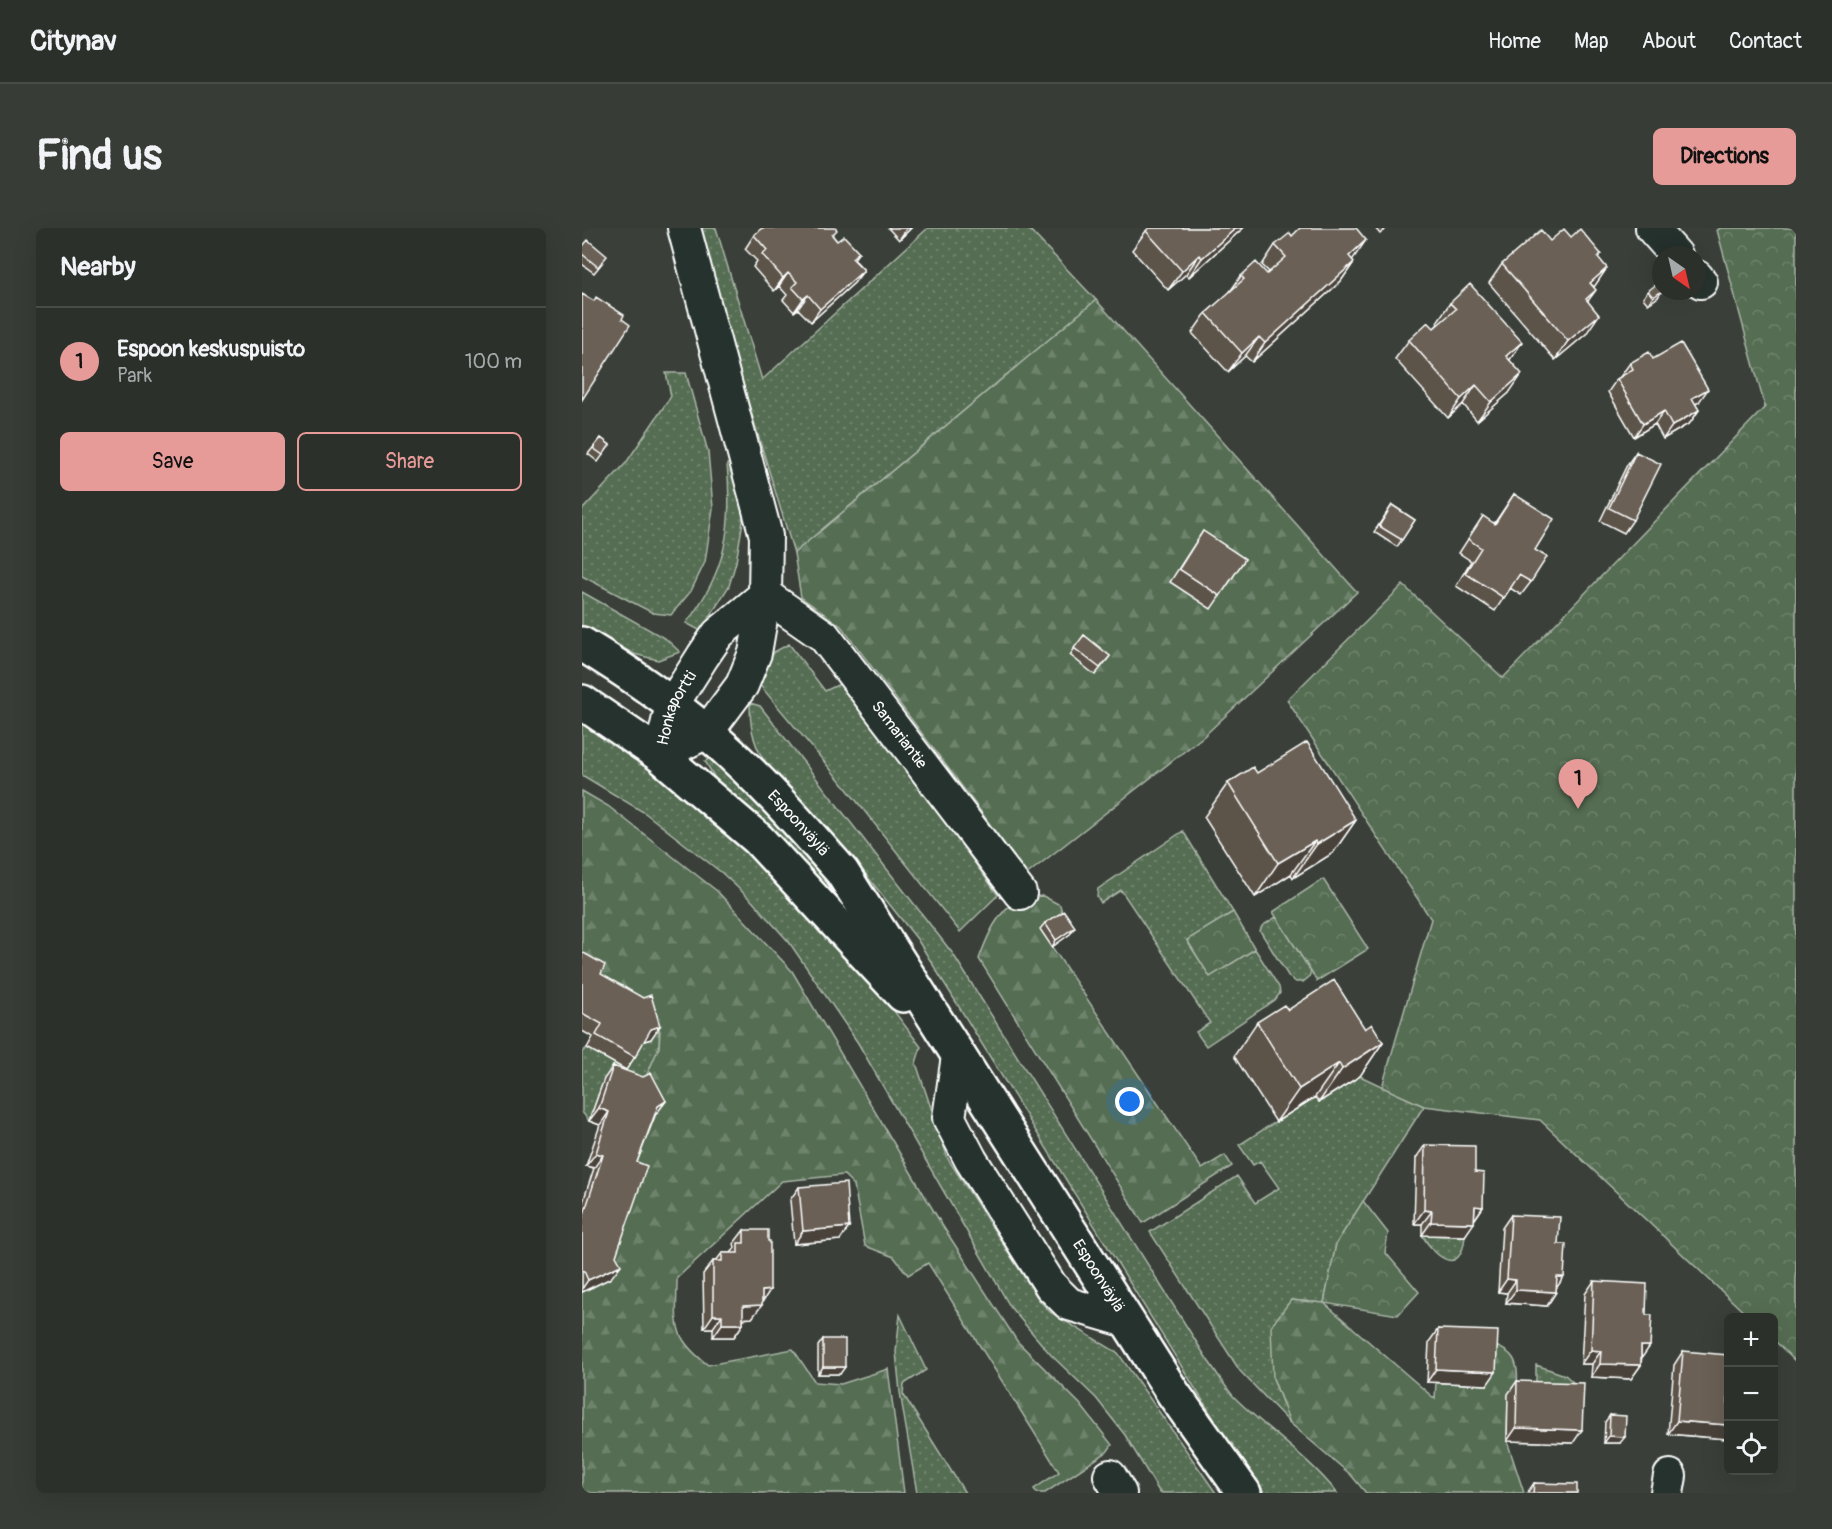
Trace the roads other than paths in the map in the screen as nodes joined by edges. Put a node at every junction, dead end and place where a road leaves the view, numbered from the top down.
1 (684, 228) edge
2 (1652, 228) edge
3 (1668, 246) edge
4 (765, 595) junction
5 (582, 644) edge
6 (582, 702) edge
7 (672, 705) junction
8 (707, 732) junction
9 (660, 755) junction
10 (1020, 893) dead end
11 (958, 1056) junction
12 (1127, 1321) junction
13 (1244, 1493) edge

1 - 4 street, Honkaportti
2 - 3 street
4 - 7 street, Honkaportti
4 - 8 street, Honkaportti
4 - 10 street, Samariantie
5 - 7 main road, Espoonväylä
6 - 9 main road, Espoonväylä
7 - 8 main road, Espoonväylä
7 - 9 street, Honkaportti
8 - 9 street, Honkaportti
8 - 11 main road, Espoonväylä
9 - 11 main road, Espoonväylä
11 - 12 main road, Espoonväylä
11 - 12 street
12 - 13 main road, Espoonväylä

